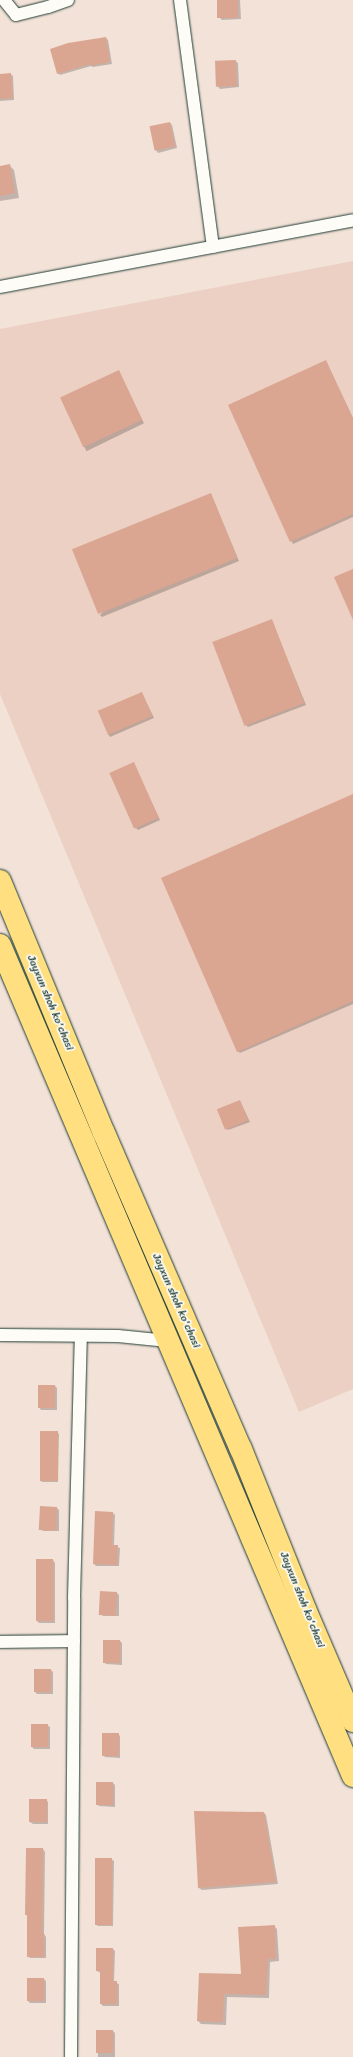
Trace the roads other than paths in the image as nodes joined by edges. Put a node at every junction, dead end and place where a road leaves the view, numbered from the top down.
1 (4, 0) edge
2 (68, 0) edge
3 (180, 0) edge
4 (353, 220) edge
5 (213, 247) junction
6 (0, 287) edge
7 (0, 881) edge
8 (0, 945) edge
9 (0, 1335) edge
10 (81, 1337) junction
11 (168, 1341) junction
12 (0, 1642) edge
13 (74, 1642) junction
14 (353, 1721) edge
15 (353, 1776) edge
16 (71, 2057) edge

1 - 2 street
3 - 5 street
4 - 5 street
5 - 6 street
7 - 14 highway, Jayxun shoh ko'chasi
8 - 11 highway, Jayxun shoh ko'chasi
9 - 10 street
10 - 11 street
10 - 13 street
11 - 15 highway, Jayxun shoh ko'chasi
12 - 13 street
13 - 16 street

